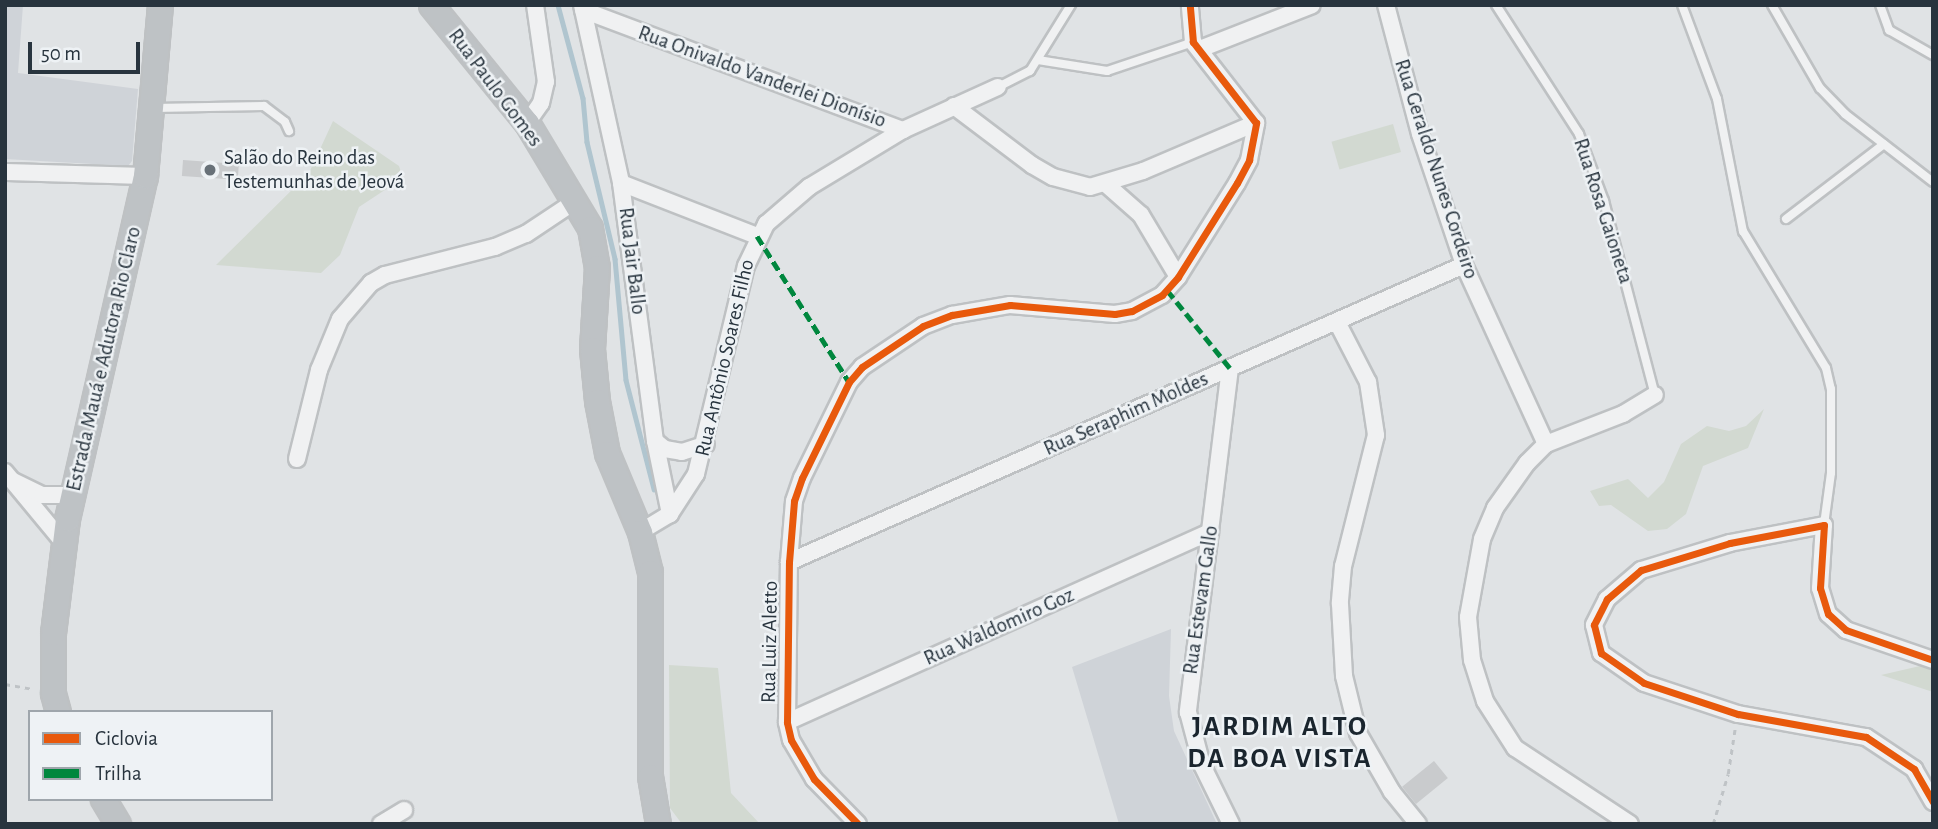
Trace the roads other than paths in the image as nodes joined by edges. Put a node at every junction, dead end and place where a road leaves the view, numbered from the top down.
1 (160, 5) edge
2 (431, 5) edge
3 (535, 5) edge
4 (1072, 5) edge
5 (1190, 5) edge
6 (1312, 5) edge
7 (1385, 5) edge
8 (1496, 5) edge
9 (1682, 5) edge
10 (1772, 5) edge
11 (1880, 5) edge
12 (582, 8) edge
13 (1197, 45) junction
14 (1933, 55) edge
15 (1038, 60) junction
16 (998, 87) joint
17 (954, 106) junction
18 (151, 108) junction
19 (1256, 123) junction
20 (527, 124) junction
21 (903, 130) junction
22 (289, 131) dead end
23 (1884, 144) junction
24 (5, 172) edge
25 (145, 176) junction
26 (1933, 182) edge
27 (621, 183) junction
28 (1107, 185) junction
29 (574, 202) junction
30 (1786, 219) dead end
31 (757, 236) junction
32 (1464, 265) junction
33 (1178, 277) junction
34 (1337, 322) junction
35 (1230, 368) junction
36 (1655, 395) joint
37 (655, 441) junction
38 (706, 444) junction
39 (1546, 444) junction
40 (297, 458) dead end
41 (8, 476) edge
42 (72, 495) junction
43 (670, 514) junction
44 (1824, 525) junction
45 (640, 532) junction
46 (1210, 532) junction
47 (64, 543) junction
48 (789, 562) junction
49 (1933, 660) edge
50 (56, 703) edge
51 (787, 722) junction
52 (104, 801) edge
53 (1933, 802) edge
54 (404, 810) dead end
55 (118, 824) edge
56 (381, 824) edge
57 (658, 824) edge
58 (858, 824) edge
59 (1231, 824) edge
60 (1418, 824) edge
61 (1630, 824) edge

1 - 18 main road, Estrada Mauá e Adutora Rio Claro
2 - 20 main road, Rua Paulo Gomes
3 - 20 street
4 - 15 lane
5 - 13 street
6 - 13 street
7 - 32 street, Rua Geraldo Nunes Cordeiro
8 - 36 lane, Rua Rosa Gaioneta
9 - 44 lane
10 - 23 lane
11 - 14 lane
12 - 21 street, Rua Onivaldo Vanderlei Dionísio
12 - 27 street, Rua Jair Ballo
13 - 15 lane
13 - 19 street
15 - 16 lane
16 - 17 street, Rua Antônio Soares Filho
17 - 21 street, Rua Antônio Soares Filho
17 - 28 street
18 - 22 lane
18 - 25 main road, Estrada Mauá e Adutora Rio Claro
19 - 28 street
19 - 33 street, Rua Luiz Aletto
20 - 29 main road, Rua Paulo Gomes
21 - 31 street, Rua Antônio Soares Filho
23 - 26 lane
23 - 30 lane
24 - 25 street
25 - 42 main road, Estrada Mauá e Adutora Rio Claro
27 - 31 street
27 - 37 street, Rua Jair Ballo
28 - 33 street
29 - 40 street
29 - 45 main road, Rua Paulo Gomes
31 - 38 street, Rua Antônio Soares Filho
32 - 34 street, Rua Seraphim Moldes
32 - 39 street, Rua Geraldo Nunes Cordeiro
33 - 48 street, Rua Luiz Aletto
34 - 35 street, Rua Seraphim Moldes
34 - 60 street
35 - 46 street, Rua Estevam Gallo
35 - 48 street, Rua Seraphim Moldes
36 - 39 street
37 - 38 street
37 - 43 street, Rua Jair Ballo
38 - 43 street, Rua Antônio Soares Filho
39 - 61 street
41 - 42 street
41 - 47 street
42 - 47 main road, Estrada Mauá e Adutora Rio Claro
43 - 45 street, Rua Antônio Soares Filho
44 - 49 street
44 - 53 street
45 - 57 main road
46 - 51 street, Rua Waldomiro Goz
46 - 59 street, Rua Estevam Gallo
47 - 50 main road, Estrada Mauá e Adutora Rio Claro
48 - 51 street, Rua Luiz Aletto
51 - 58 street, Rua Luiz Aletto
52 - 55 main road
54 - 56 street

